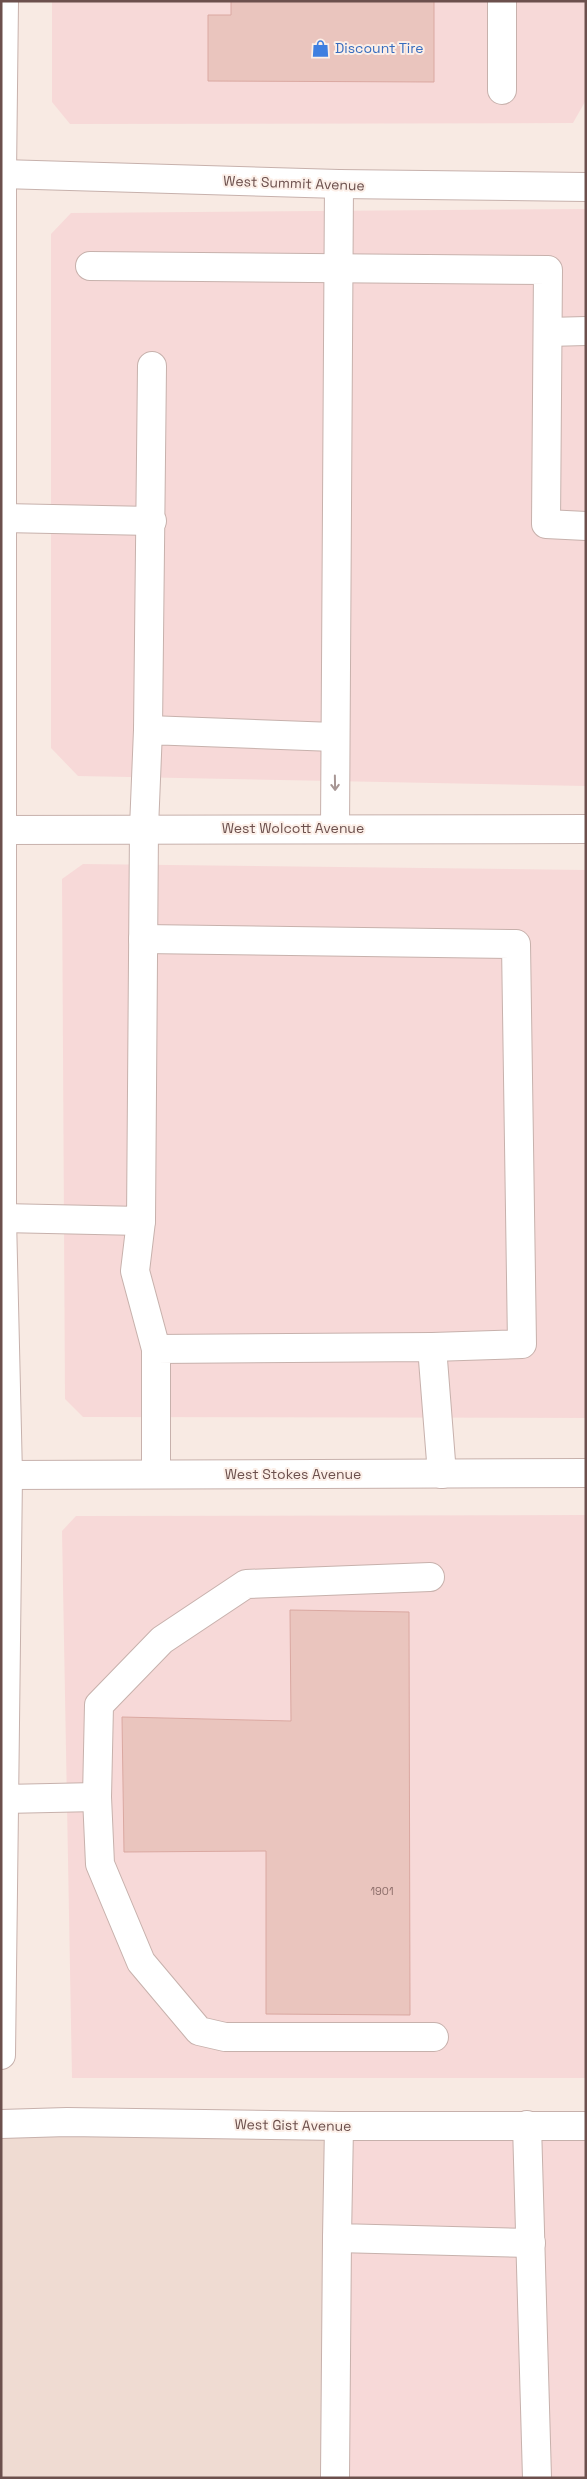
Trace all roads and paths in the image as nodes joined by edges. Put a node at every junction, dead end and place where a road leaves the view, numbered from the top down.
1 (4, 1) edge
2 (502, 1) edge
3 (502, 90) dead end
4 (2, 174) edge
5 (339, 184) junction
6 (586, 187) edge
7 (90, 266) dead end
8 (338, 269) junction
9 (586, 331) edge
10 (548, 332) junction
11 (152, 366) dead end
12 (3, 518) junction
13 (152, 521) junction
14 (586, 526) edge
15 (148, 730) junction
16 (334, 737) junction
17 (144, 828) junction
18 (335, 828) junction
19 (586, 829) edge
20 (2, 830) edge
21 (143, 939) junction
22 (2, 1218) junction
23 (141, 1221) junction
24 (432, 1347) junction
25 (156, 1349) junction
26 (156, 1474) junction
27 (442, 1474) junction
28 (586, 1474) edge
29 (5, 1475) edge
30 (430, 1577) dead end
31 (97, 1797) junction
32 (4, 1799) junction
33 (434, 2037) dead end
34 (1, 2055) edge
35 (1, 2124) edge
36 (339, 2126) junction
37 (527, 2126) junction
38 (586, 2126) edge
39 (337, 2238) junction
40 (531, 2243) junction
41 (335, 2478) edge
42 (537, 2478) edge

1 - 4 street
2 - 3 street
4 - 5 street, West Summit Avenue
4 - 12 street
5 - 6 street, West Summit Avenue
5 - 8 street
7 - 8 street
8 - 10 street
8 - 16 street
9 - 10 street
10 - 14 street
11 - 13 street
12 - 13 street
12 - 20 street
13 - 15 street
15 - 16 street
15 - 17 street
16 -> 18 street
17 - 18 street, West Wolcott Avenue
17 - 20 street, West Wolcott Avenue
17 - 21 street
18 - 19 street, West Wolcott Avenue
20 - 22 street
21 - 23 street
21 - 24 street
22 - 23 street
22 - 29 street
23 - 25 street
24 - 25 street
24 - 27 street
25 - 26 street
26 - 27 street, West Stokes Avenue
26 - 29 street, West Stokes Avenue
27 - 28 street, West Stokes Avenue
29 - 32 street
30 - 31 street
31 - 32 street
31 - 33 street
32 - 34 street
35 - 36 street, West Gist Avenue
36 - 37 street, West Gist Avenue
36 - 39 street
37 - 38 street, West Gist Avenue
37 - 40 street
39 - 40 street
39 - 41 street
40 - 42 street

